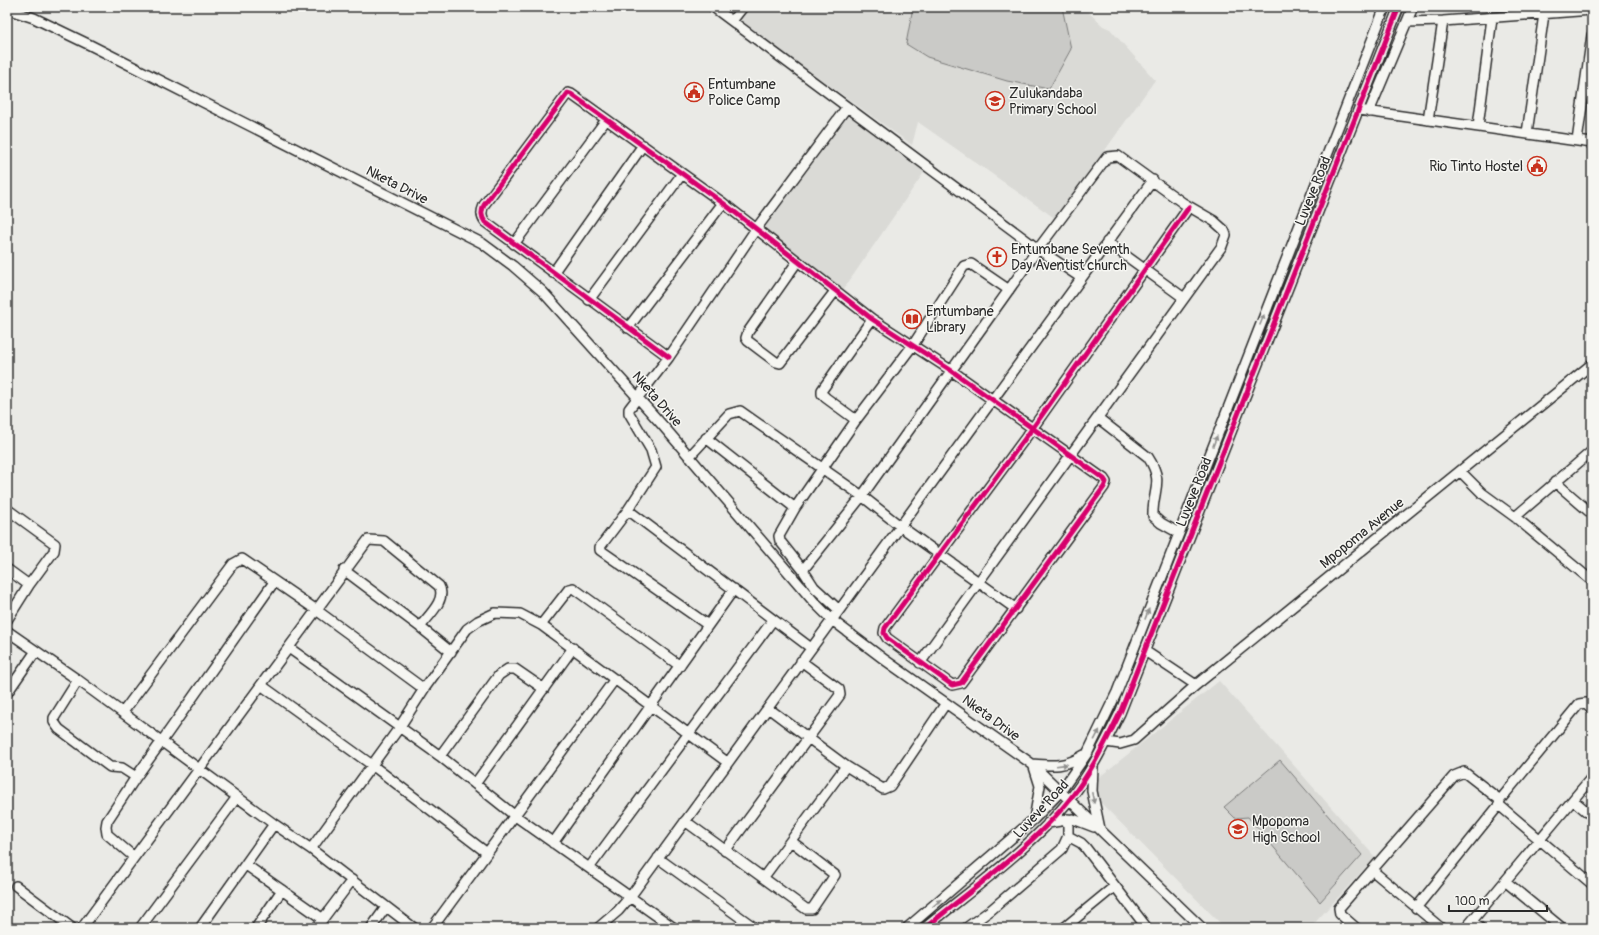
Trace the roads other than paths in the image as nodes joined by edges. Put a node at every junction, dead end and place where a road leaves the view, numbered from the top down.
1 (712, 7) edge
2 (743, 7) edge
3 (1385, 7) edge
4 (1399, 7) edge
5 (1413, 7) edge
6 (9, 9) edge
7 (1592, 10) edge
8 (1544, 14) junction
9 (1492, 18) junction
10 (732, 21) junction
11 (1443, 21) junction
12 (1408, 22) junction
13 (1592, 35) edge
14 (847, 107) junction
15 (1358, 110) junction
16 (1370, 112) junction
17 (606, 120) junction
18 (1428, 120) junction
19 (1478, 126) junction
20 (1527, 133) junction
21 (1577, 141) junction
22 (1592, 143) edge
23 (643, 145) junction
24 (682, 174) junction
25 (1153, 180) junction
26 (723, 203) junction
27 (1189, 207) junction
28 (756, 229) junction
29 (1107, 242) junction
30 (514, 244) junction
31 (1038, 249) junction
32 (797, 262) junction
33 (1146, 269) junction
34 (553, 273) junction
35 (1080, 277) junction
36 (836, 290) junction
37 (1009, 290) junction
38 (1184, 298) junction
39 (589, 300) junction
40 (872, 319) junction
41 (628, 328) junction
42 (913, 345) junction
43 (669, 357) junction
44 (1592, 364) edge
45 (952, 372) junction
46 (638, 397) junction
47 (992, 399) junction
48 (1098, 418) junction
49 (856, 420) junction
50 (1032, 429) junction
51 (706, 438) junction
52 (1592, 451) edge
53 (1071, 456) junction
54 (688, 458) junction
55 (823, 468) junction
56 (1460, 471) junction
57 (1555, 482) junction
58 (862, 496) junction
59 (795, 508) junction
60 (7, 509) edge
61 (628, 510) junction
62 (1592, 514) edge
63 (1515, 517) junction
64 (900, 526) junction
65 (1179, 533) junction
66 (940, 554) junction
67 (7, 569) edge
68 (344, 570) junction
69 (803, 570) junction
70 (1592, 581) edge
71 (274, 582) junction
72 (978, 582) junction
73 (29, 585) junction
74 (734, 589) junction
75 (315, 609) junction
76 (1016, 609) junction
77 (839, 610) junction
78 (7, 620) edge
79 (773, 620) junction
80 (832, 620) junction
81 (541, 624) junction
82 (708, 625) junction
83 (420, 627) junction
84 (7, 631) edge
85 (289, 648) junction
86 (573, 648) junction
87 (811, 648) junction
88 (36, 651) junction
89 (1145, 651) junction
90 (451, 652) junction
91 (802, 661) junction
92 (920, 663) junction
93 (680, 666) junction
94 (615, 678) junction
95 (78, 680) junction
96 (261, 685) junction
97 (1196, 685) junction
98 (424, 689) junction
99 (544, 689) junction
100 (7, 693) edge
101 (946, 703) junction
102 (652, 705) junction
103 (768, 708) junction
104 (1592, 708) edge
105 (123, 712) junction
106 (399, 728) junction
107 (689, 732) junction
108 (808, 738) junction
109 (162, 741) junction
110 (1106, 742) junction
111 (1088, 752) junction
112 (440, 756) junction
113 (727, 762) junction
114 (1032, 764) junction
115 (372, 765) junction
116 (846, 766) junction
117 (1093, 766) junction
118 (200, 768) junction
119 (136, 777) junction
120 (1592, 777) edge
121 (475, 784) junction
122 (1061, 791) junction
123 (237, 797) junction
124 (1070, 799) junction
125 (1573, 800) junction
126 (1499, 803) junction
127 (514, 815) junction
128 (1592, 816) edge
129 (1034, 819) junction
130 (1068, 819) junction
131 (685, 821) junction
132 (1048, 823) junction
133 (274, 824) junction
134 (1101, 830) junction
135 (1068, 836) junction
136 (1539, 840) junction
137 (791, 841) junction
138 (553, 843) junction
139 (311, 849) junction
140 (725, 851) junction
141 (487, 853) junction
142 (134, 857) junction
143 (658, 858) junction
144 (246, 865) junction
145 (589, 868) junction
146 (1373, 871) junction
147 (763, 878) junction
148 (352, 880) junction
149 (1505, 881) junction
150 (1592, 884) edge
151 (16, 886) dead end
152 (1115, 886) junction
153 (282, 890) junction
154 (630, 897) junction
155 (386, 907) junction
156 (1416, 908) junction
157 (323, 919) junction
158 (1469, 925) edge
159 (72, 928) edge
160 (82, 928) edge
161 (140, 928) edge
162 (200, 928) edge
163 (256, 928) edge
164 (316, 928) edge
165 (371, 928) edge
166 (414, 928) edge
167 (432, 928) edge
168 (598, 928) edge
169 (674, 928) edge
170 (756, 928) edge
171 (907, 928) edge
172 (925, 928) edge
173 (966, 928) edge
174 (1064, 928) edge
175 (1147, 928) edge
176 (1202, 928) edge
177 (1356, 928) edge
178 (1441, 928) edge
179 (1480, 928) edge
180 (1562, 928) edge

1 - 10 street
2 - 10 street
65 -> 3 street, Luveve Road
4 - 15 street, Luveve Road
5 - 12 street
6 - 46 street, Nketa Drive
7 - 8 street
8 - 9 street
8 - 20 street
9 - 11 street
9 - 19 street
10 - 14 street
11 - 12 street
11 - 18 street
12 - 16 street
13 - 21 street
14 - 28 street
14 - 31 street
15 - 16 street
15 - 89 street, Luveve Road
16 - 18 street
17 - 23 street
17 - 30 street
17 - 30 street
18 - 19 street
19 - 20 street
20 - 21 street
21 - 22 street
23 - 24 street
23 - 34 street
24 - 26 street
24 - 39 street
25 - 27 street
25 - 29 street
25 - 31 street
26 - 28 street
26 - 41 street
27 - 33 street
27 - 38 street
28 - 32 street
28 - 43 street
29 - 33 street
29 - 35 street
30 - 34 street
31 - 35 street
31 - 37 street
32 - 36 street
32 - 36 street
33 - 38 street
33 - 50 street
34 - 39 street
35 - 47 street
36 - 40 street
37 - 42 street
37 - 45 street
38 - 48 street
39 - 41 street
40 - 42 street
40 - 49 street
41 - 43 street
42 - 45 street
42 - 49 street
43 - 46 street
44 - 56 street, Mpopoma Avenue
45 - 47 street
45 - 58 street
46 - 54 street, Nketa Drive
46 - 61 street
47 - 50 street
47 - 64 street
48 - 53 street
48 - 65 street
49 - 55 street
50 - 53 street
50 - 66 street
51 - 54 street
51 - 55 street
51 - 59 street
52 - 57 street
53 - 72 street
53 - 76 street
54 - 80 street, Nketa Drive
55 - 58 street
55 - 59 street
56 - 63 street
56 - 97 street, Mpopoma Avenue
57 - 62 street
57 - 63 street
58 - 64 street
58 - 69 street
59 - 69 street
60 - 73 street
61 - 74 street
61 - 82 street
63 - 70 street
64 - 66 street
64 - 77 street
111 -> 65 street, Luveve Road
66 - 72 street
66 - 92 street
67 - 73 street
68 - 75 street
68 - 83 street
68 - 83 street
69 - 77 street
71 - 75 street
71 - 105 street
71 - 109 street
72 - 76 street
72 - 92 street
73 - 78 street
74 - 79 street
74 - 82 street
75 - 85 street
75 - 98 street
76 - 92 street
77 - 80 street
79 - 87 street
79 - 107 street
80 - 87 street
80 - 101 street, Nketa Drive
81 - 86 street
81 - 90 street
81 - 93 street
82 - 93 street
83 - 90 street
84 - 88 street
85 - 96 street
85 - 106 street
86 - 94 street
86 - 99 street
87 - 91 street
88 - 95 street
88 - 100 street
89 - 97 street
89 - 110 street, Luveve Road
90 - 98 street
91 - 103 street
91 - 108 street
93 - 102 street
94 - 102 street
94 - 127 street
95 - 105 street
95 - 119 street
96 - 115 street
96 - 118 street
97 - 110 street, Mpopoma Avenue
98 - 106 street
99 - 112 street
99 - 121 street
101 - 114 street, Nketa Drive
101 - 116 street
102 - 107 street
102 - 138 street
103 - 108 street
103 - 113 street
104 - 126 street
105 - 109 street
106 - 112 street
106 - 115 street
107 - 113 street
107 - 145 street
108 - 116 street
108 - 140 street
109 - 118 street
109 - 119 street
110 - 117 street, Luveve Road
114 -> 111 street
111 - 122 street, Luveve Road
112 - 121 street
113 - 131 street
114 - 122 street, Nketa Drive
114 - 129 street
115 - 139 street
115 - 141 street
116 - 137 street
117 - 124 street, Luveve Road
117 -> 134 street
118 - 123 street
118 - 142 street
119 - 142 street
120 - 125 street
121 - 127 street
122 - 124 street, Nketa Drive
122 - 129 street, Luveve Road
123 - 133 street
123 - 161 street
124 - 132 street, Luveve Road
124 - 134 street, Nketa Drive
125 - 128 street
125 - 136 street
126 - 136 street
126 - 146 street
126 - 156 street
127 - 138 street
127 - 141 street
171 -> 129 street, Luveve Road
130 - 132 street
130 - 134 street
130 - 135 street
131 - 140 street
131 - 143 street
132 - 172 street, Luveve Road
133 - 139 street
133 - 144 street
134 - 176 street, Nketa Drive
135 - 152 street
135 - 173 street
136 - 149 street
136 - 150 street
137 - 147 street
137 - 147 street
138 - 145 street
139 - 148 street
140 - 147 street
141 - 167 street
142 - 160 street
143 - 154 street
143 - 170 street
144 - 153 street
144 - 162 street
145 - 154 street
146 - 156 street
146 - 177 street
148 - 155 street
148 - 157 street
149 - 158 street
149 - 180 street
151 - 159 street
152 - 174 street
152 - 175 street
153 - 157 street
153 - 163 street
154 - 168 street
154 - 169 street
155 - 165 street
155 - 166 street
156 - 178 street
157 - 164 street
158 - 179 street

